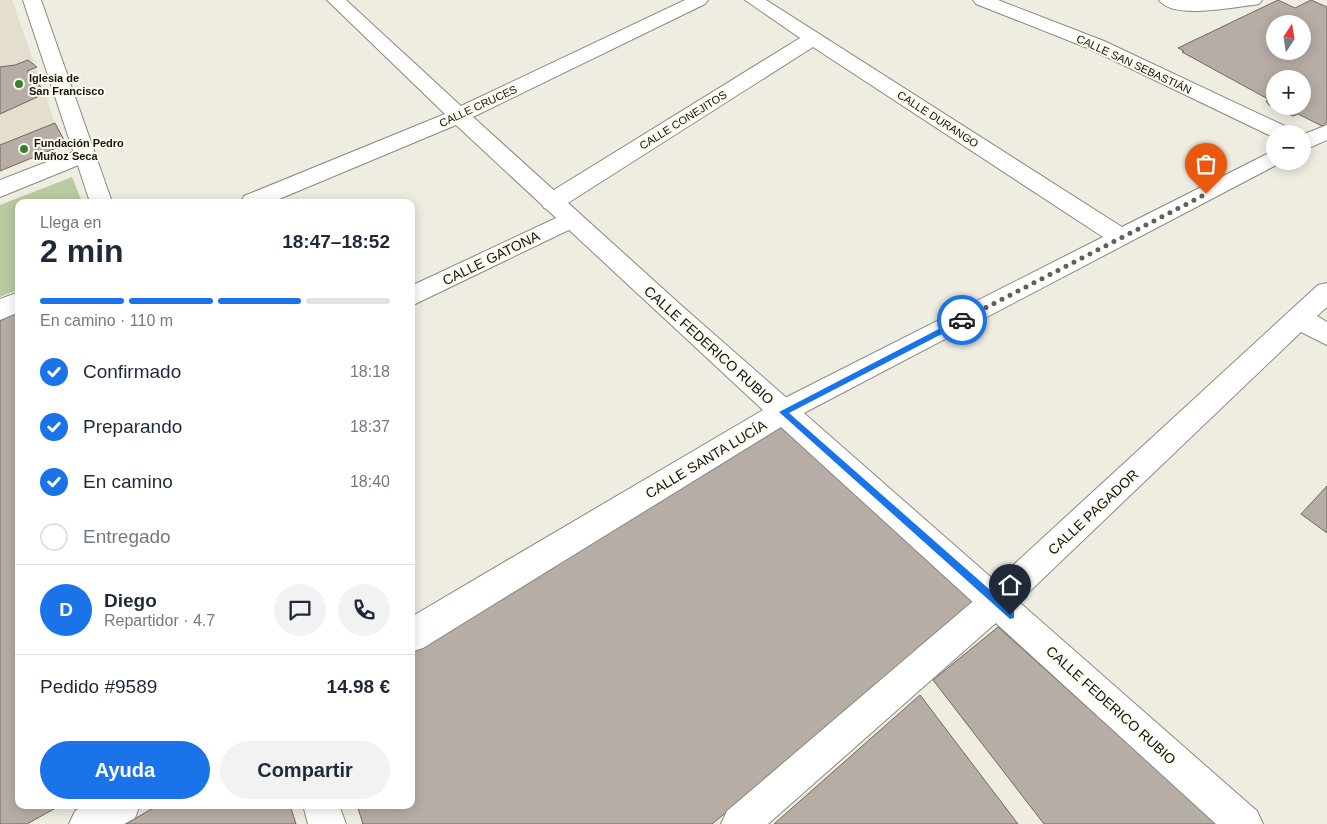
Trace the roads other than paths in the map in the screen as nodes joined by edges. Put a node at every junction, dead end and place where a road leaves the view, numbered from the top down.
1 (32, 0) edge
2 (336, 0) edge
3 (700, 0) edge
4 (754, 0) edge
5 (982, 0) edge
6 (1168, 0) edge
7 (1253, 0) edge
8 (814, 38) junction
9 (458, 116) junction
10 (1266, 125) edge
11 (1327, 132) edge
12 (1311, 140) edge
13 (1311, 147) edge
14 (1327, 154) edge
15 (83, 155) junction
16 (1266, 164) edge
17 (0, 188) edge
18 (100, 199) edge
19 (259, 199) edge
20 (562, 211) junction
21 (1121, 238) junction
22 (1327, 292) edge
23 (415, 295) edge
24 (15, 303) edge
25 (0, 310) edge
26 (1300, 318) junction
27 (1327, 335) edge
28 (783, 412) junction
29 (996, 602) junction
30 (415, 634) edge
31 (115, 809) edge
32 (322, 809) edge
33 (88, 824) edge
34 (328, 824) edge
35 (740, 824) edge
36 (1244, 824) edge

1 - 15 street
2 - 9 street, CALLE FEDERICO RUBIO
3 - 9 street, CALLE CRUCES
4 - 8 street, CALLE DURANGO
5 - 10 street, CALLE SAN SEBASTIÁN
6 - 7 street
8 - 20 street, CALLE CONEJITOS
8 - 21 street, CALLE DURANGO
9 - 19 street, CALLE CRUCES
9 - 20 street, CALLE FEDERICO RUBIO
11 - 12 street
13 - 14 street
15 - 17 street
15 - 18 street
16 - 21 street, CALLE SANTA LUCÍA
20 - 23 street, CALLE GATONA
20 - 28 street, CALLE FEDERICO RUBIO
21 - 28 street, CALLE SANTA LUCÍA
22 - 26 street, CALLE PAGADOR
24 - 25 street
26 - 27 street
26 - 29 street, CALLE PAGADOR
28 - 29 street, CALLE FEDERICO RUBIO
28 - 30 street, CALLE SANTA LUCÍA
29 - 35 street, CALLE PAGADOR
29 - 36 street, CALLE FEDERICO RUBIO
31 - 33 street
32 - 34 street

